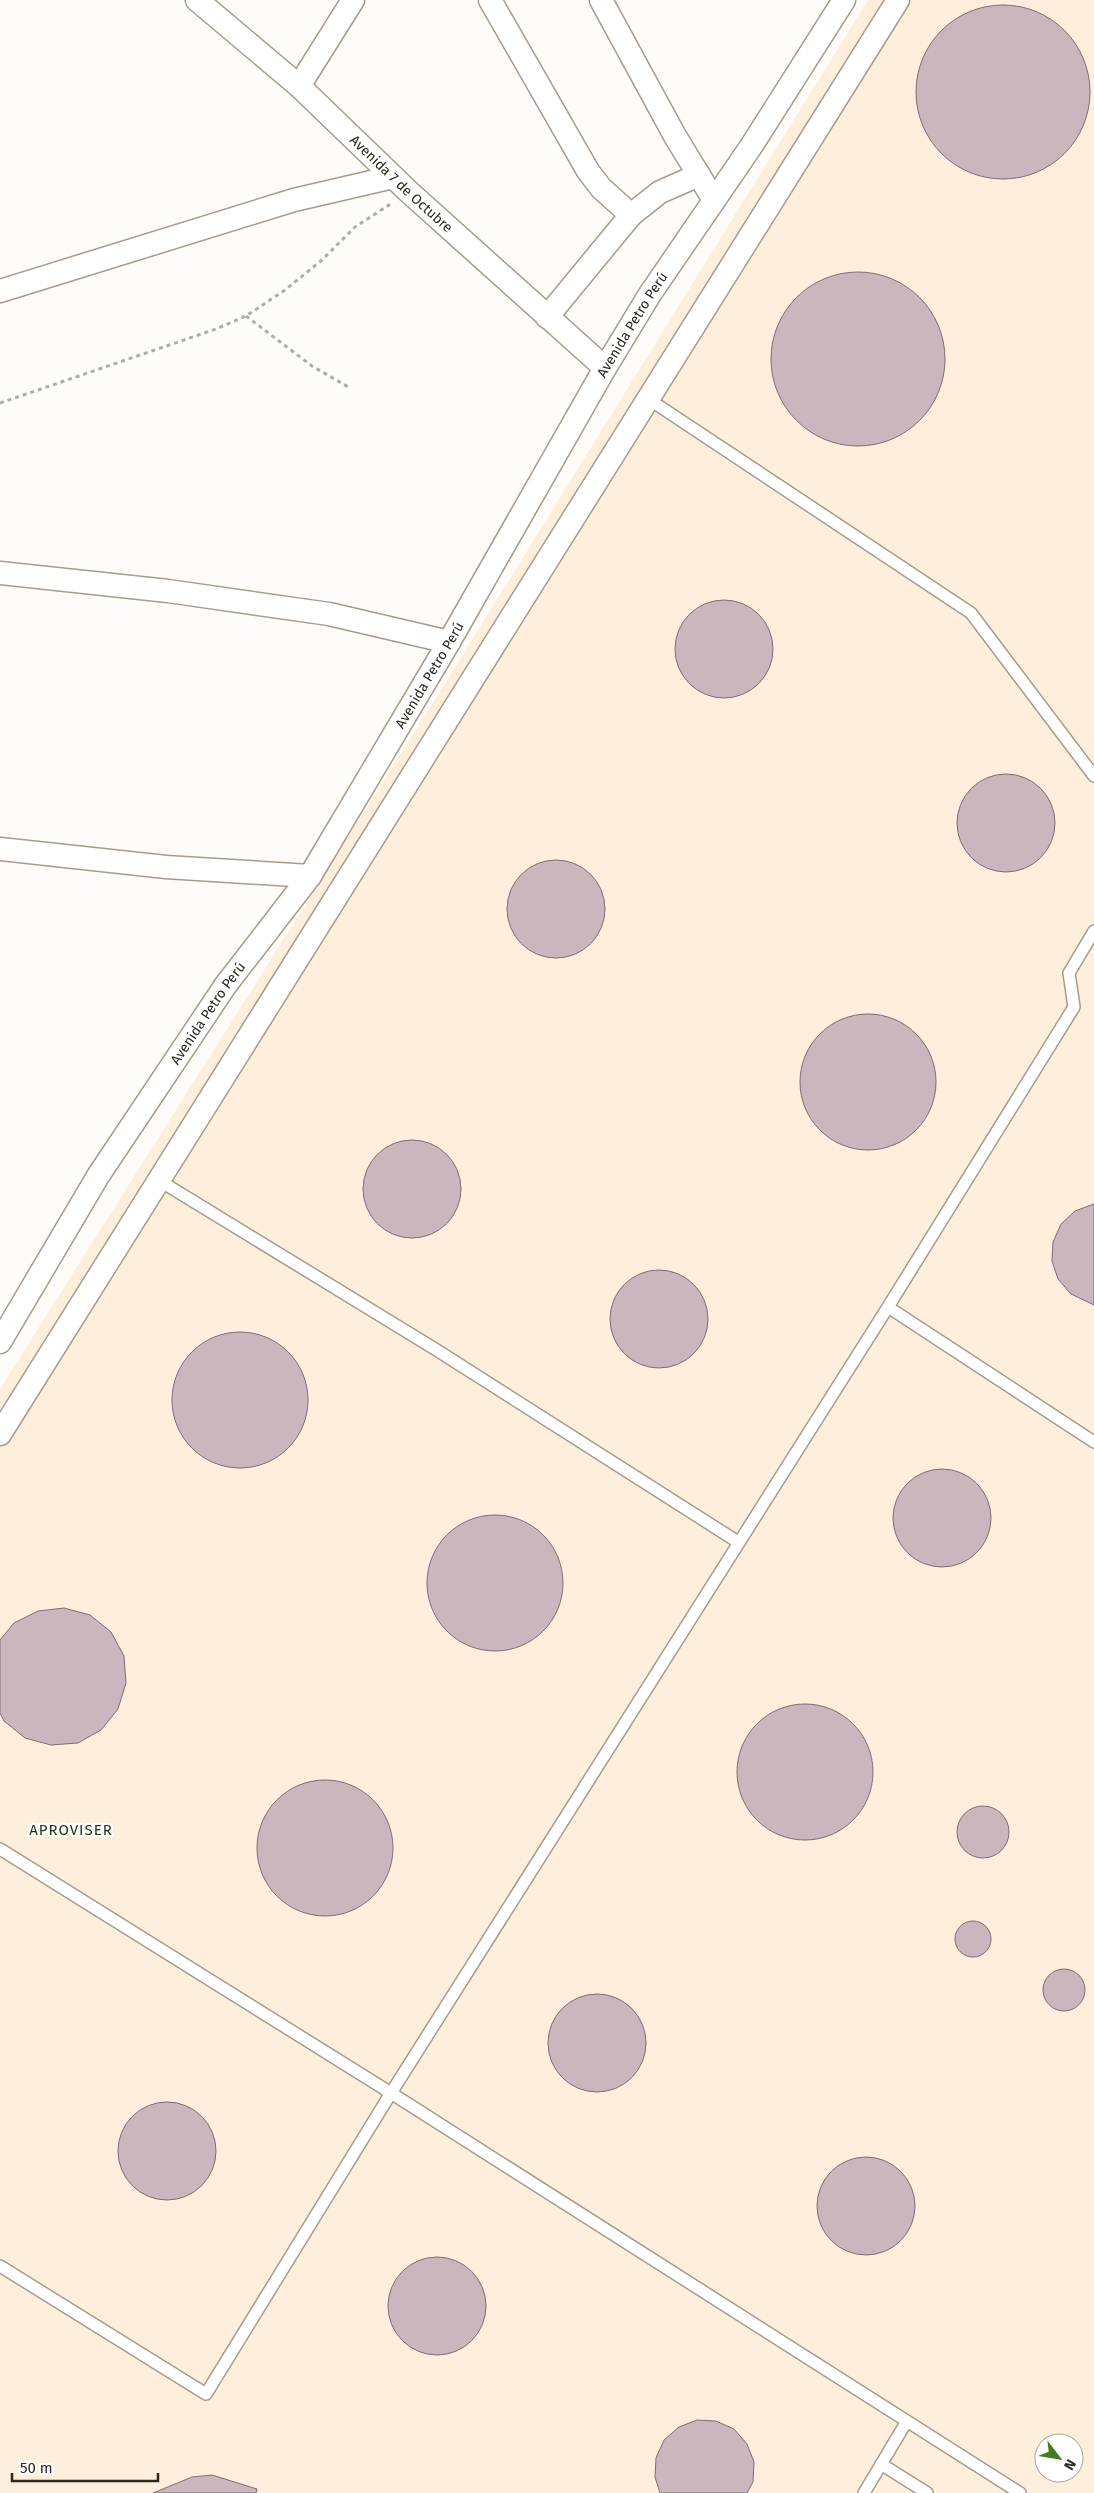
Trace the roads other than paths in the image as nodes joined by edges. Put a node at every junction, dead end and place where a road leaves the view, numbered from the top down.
1 (197, 0) edge
2 (353, 0) edge
3 (490, 0) edge
4 (602, 0) edge
5 (844, 0) edge
6 (898, 0) edge
7 (299, 86) junction
8 (699, 175) junction
9 (401, 184) junction
10 (714, 200) junction
11 (631, 215) junction
12 (0, 291) edge
13 (547, 317) junction
14 (605, 368) junction
15 (647, 398) junction
16 (0, 573) edge
17 (450, 642) junction
18 (1094, 776) edge
19 (0, 849) edge
20 (310, 876) junction
21 (1094, 931) edge
22 (160, 1181) junction
23 (888, 1307) junction
24 (0, 1342) edge
25 (0, 1434) edge
26 (1094, 1442) edge
27 (738, 1542) junction
28 (0, 1849) edge
29 (391, 2093) junction
30 (0, 2266) edge
31 (907, 2421) junction
32 (881, 2464) junction
33 (864, 2493) edge
34 (927, 2493) edge
35 (1020, 2493) edge

1 - 7 street, Avenida 7 de Octubre
2 - 7 street
3 - 11 street
4 - 8 street
5 - 10 street, Avenida Petro Perú
6 - 15 street
7 - 9 street, Avenida 7 de Octubre
8 - 10 street
8 - 11 street
9 - 12 street
9 - 13 street, Avenida 7 de Octubre
10 - 14 street, Avenida Petro Perú
11 - 13 street
13 - 14 street, Avenida 7 de Octubre
14 - 17 street, Avenida Petro Perú
15 - 18 lane
15 - 22 street
16 - 17 street
17 - 20 street, Avenida Petro Perú
19 - 20 street
20 - 24 street, Avenida Petro Perú
21 - 23 lane
22 - 25 street
22 - 27 lane
23 - 26 lane
23 - 27 lane
27 - 29 lane
28 - 29 lane
29 - 30 lane
29 - 31 lane
31 - 32 lane
31 - 35 lane
32 - 33 lane
32 - 34 lane

